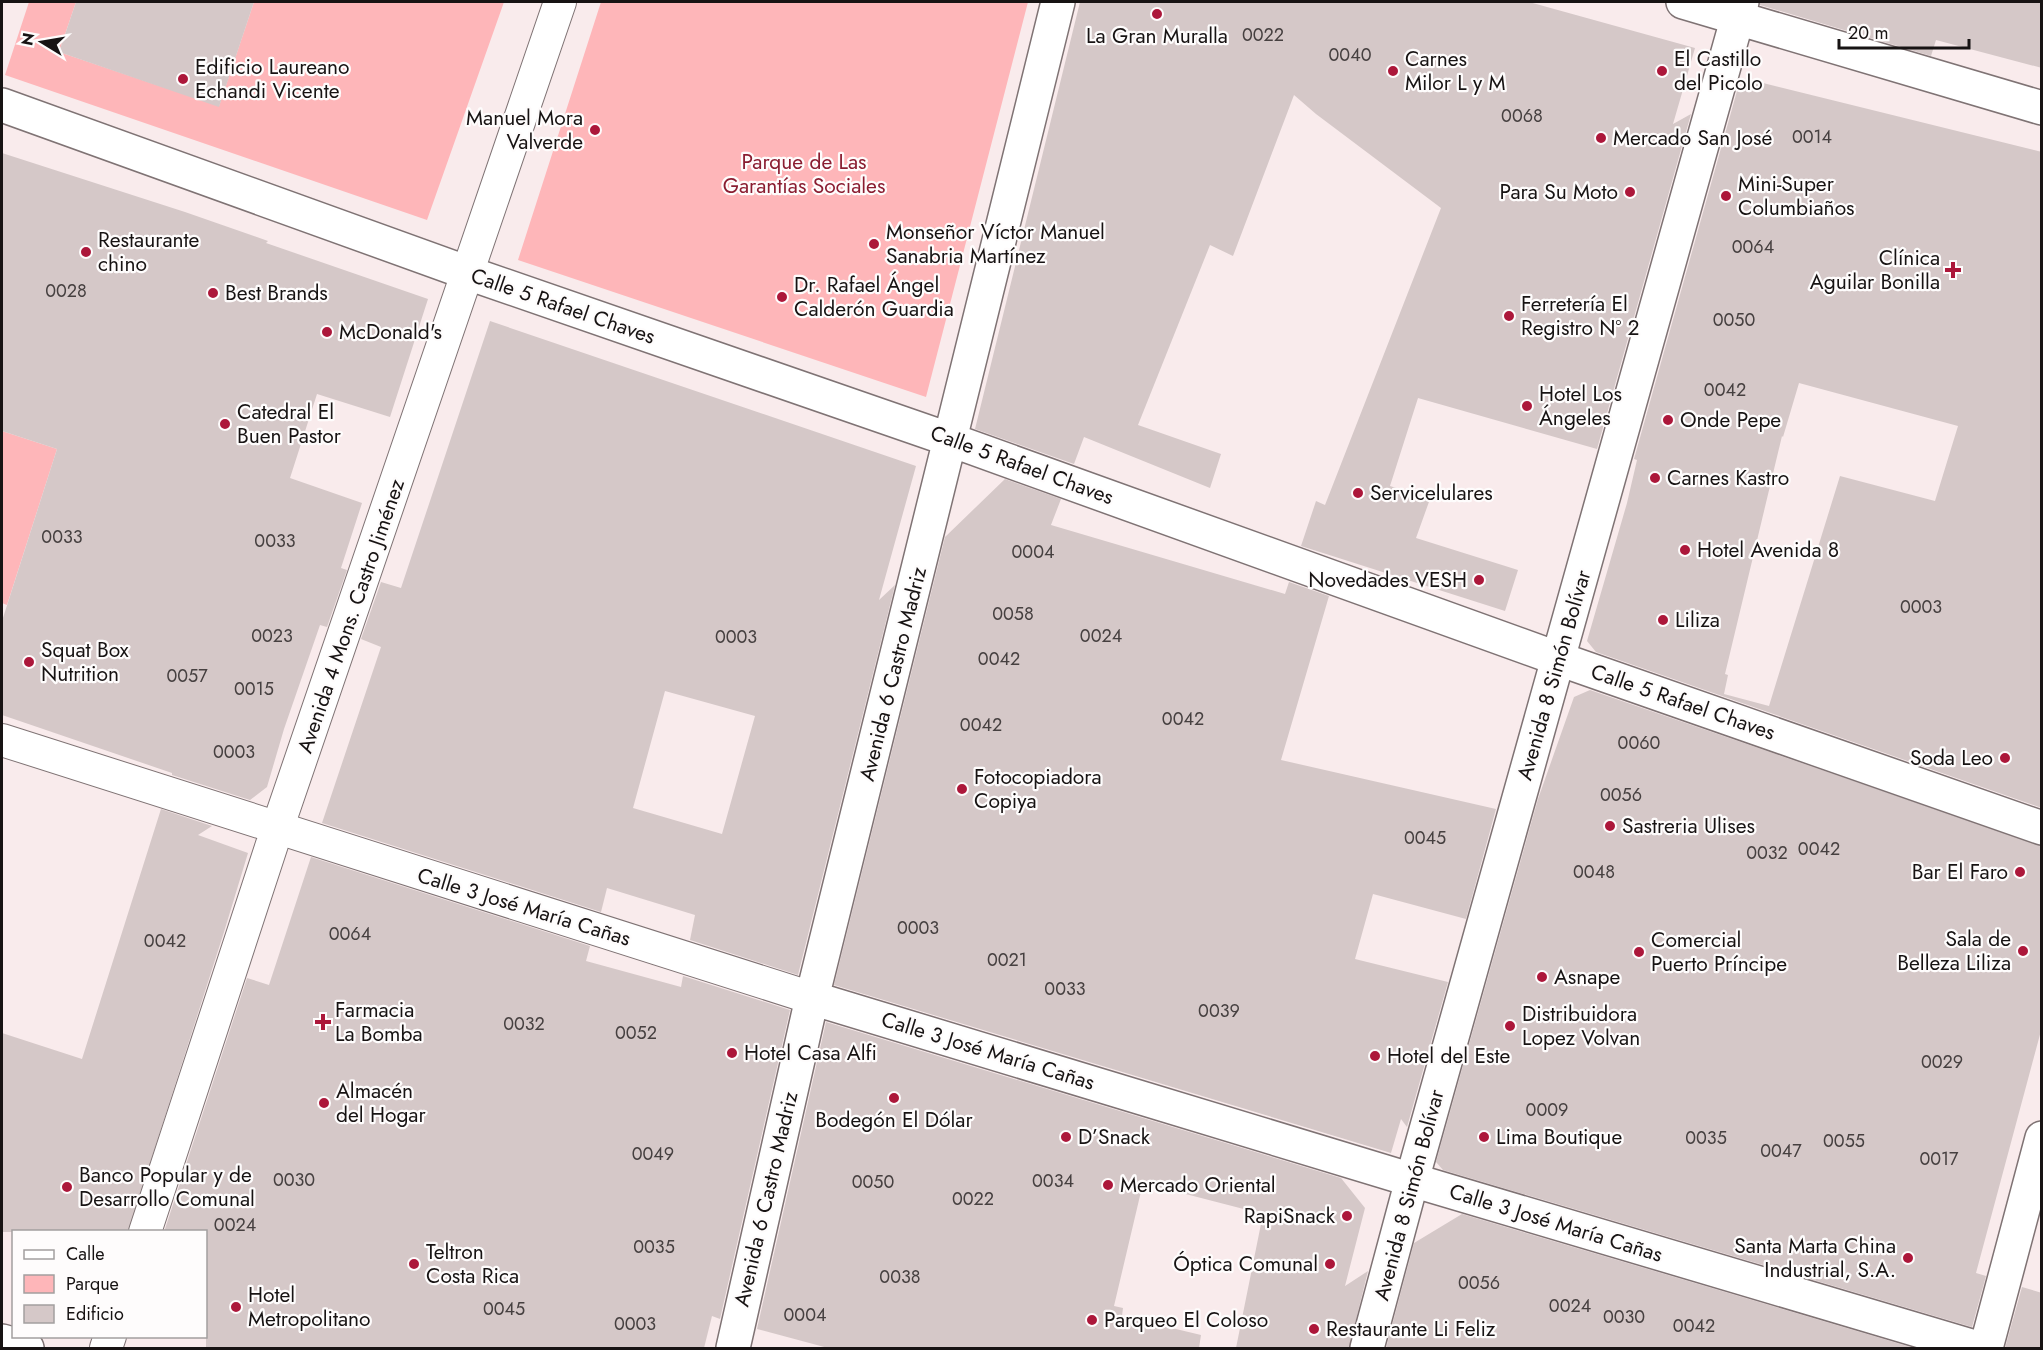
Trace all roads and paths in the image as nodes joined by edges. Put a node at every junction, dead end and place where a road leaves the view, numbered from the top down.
1 (560, 2) edge
2 (1058, 2) edge
3 (1683, 2) edge
4 (1740, 10) edge
5 (2, 105) edge
6 (2042, 108) edge
7 (468, 273) junction
8 (951, 440) junction
9 (1559, 659) junction
10 (2, 740) edge
11 (2042, 828) edge
12 (277, 829) junction
13 (812, 998) junction
14 (2042, 1138) edge
15 (1412, 1180) junction
16 (145, 1230) edge
17 (2, 1341) edge
18 (27, 1348) edge
19 (733, 1348) edge
20 (1367, 1348) edge
21 (1978, 1348) edge
22 (1986, 1348) edge

1 - 7 street, Avenida 4 Mons. Castro Jiménez
2 - 8 street, Avenida 6 Castro Madriz
3 - 4 street
4 - 6 street
4 - 9 street, Avenida 8 Simón Bolívar
5 - 7 street, Calle 5 Rafael Chaves
7 - 8 street, Calle 5 Rafael Chaves
7 - 12 street, Avenida 4 Mons. Castro Jiménez
8 - 9 street, Calle 5 Rafael Chaves
8 - 13 street, Avenida 6 Castro Madriz
9 - 11 street, Calle 5 Rafael Chaves
9 - 15 street, Avenida 8 Simón Bolívar
10 - 12 street, Calle 3 José María Cañas
12 - 13 street, Calle 3 José María Cañas
12 - 16 street, Avenida 4 Mons. Castro Jiménez
13 - 15 street, Calle 3 José María Cañas
13 - 19 street, Avenida 6 Castro Madriz
14 - 22 street
15 - 20 street, Avenida 8 Simón Bolívar
15 - 21 street, Calle 3 José María Cañas
17 - 18 street

